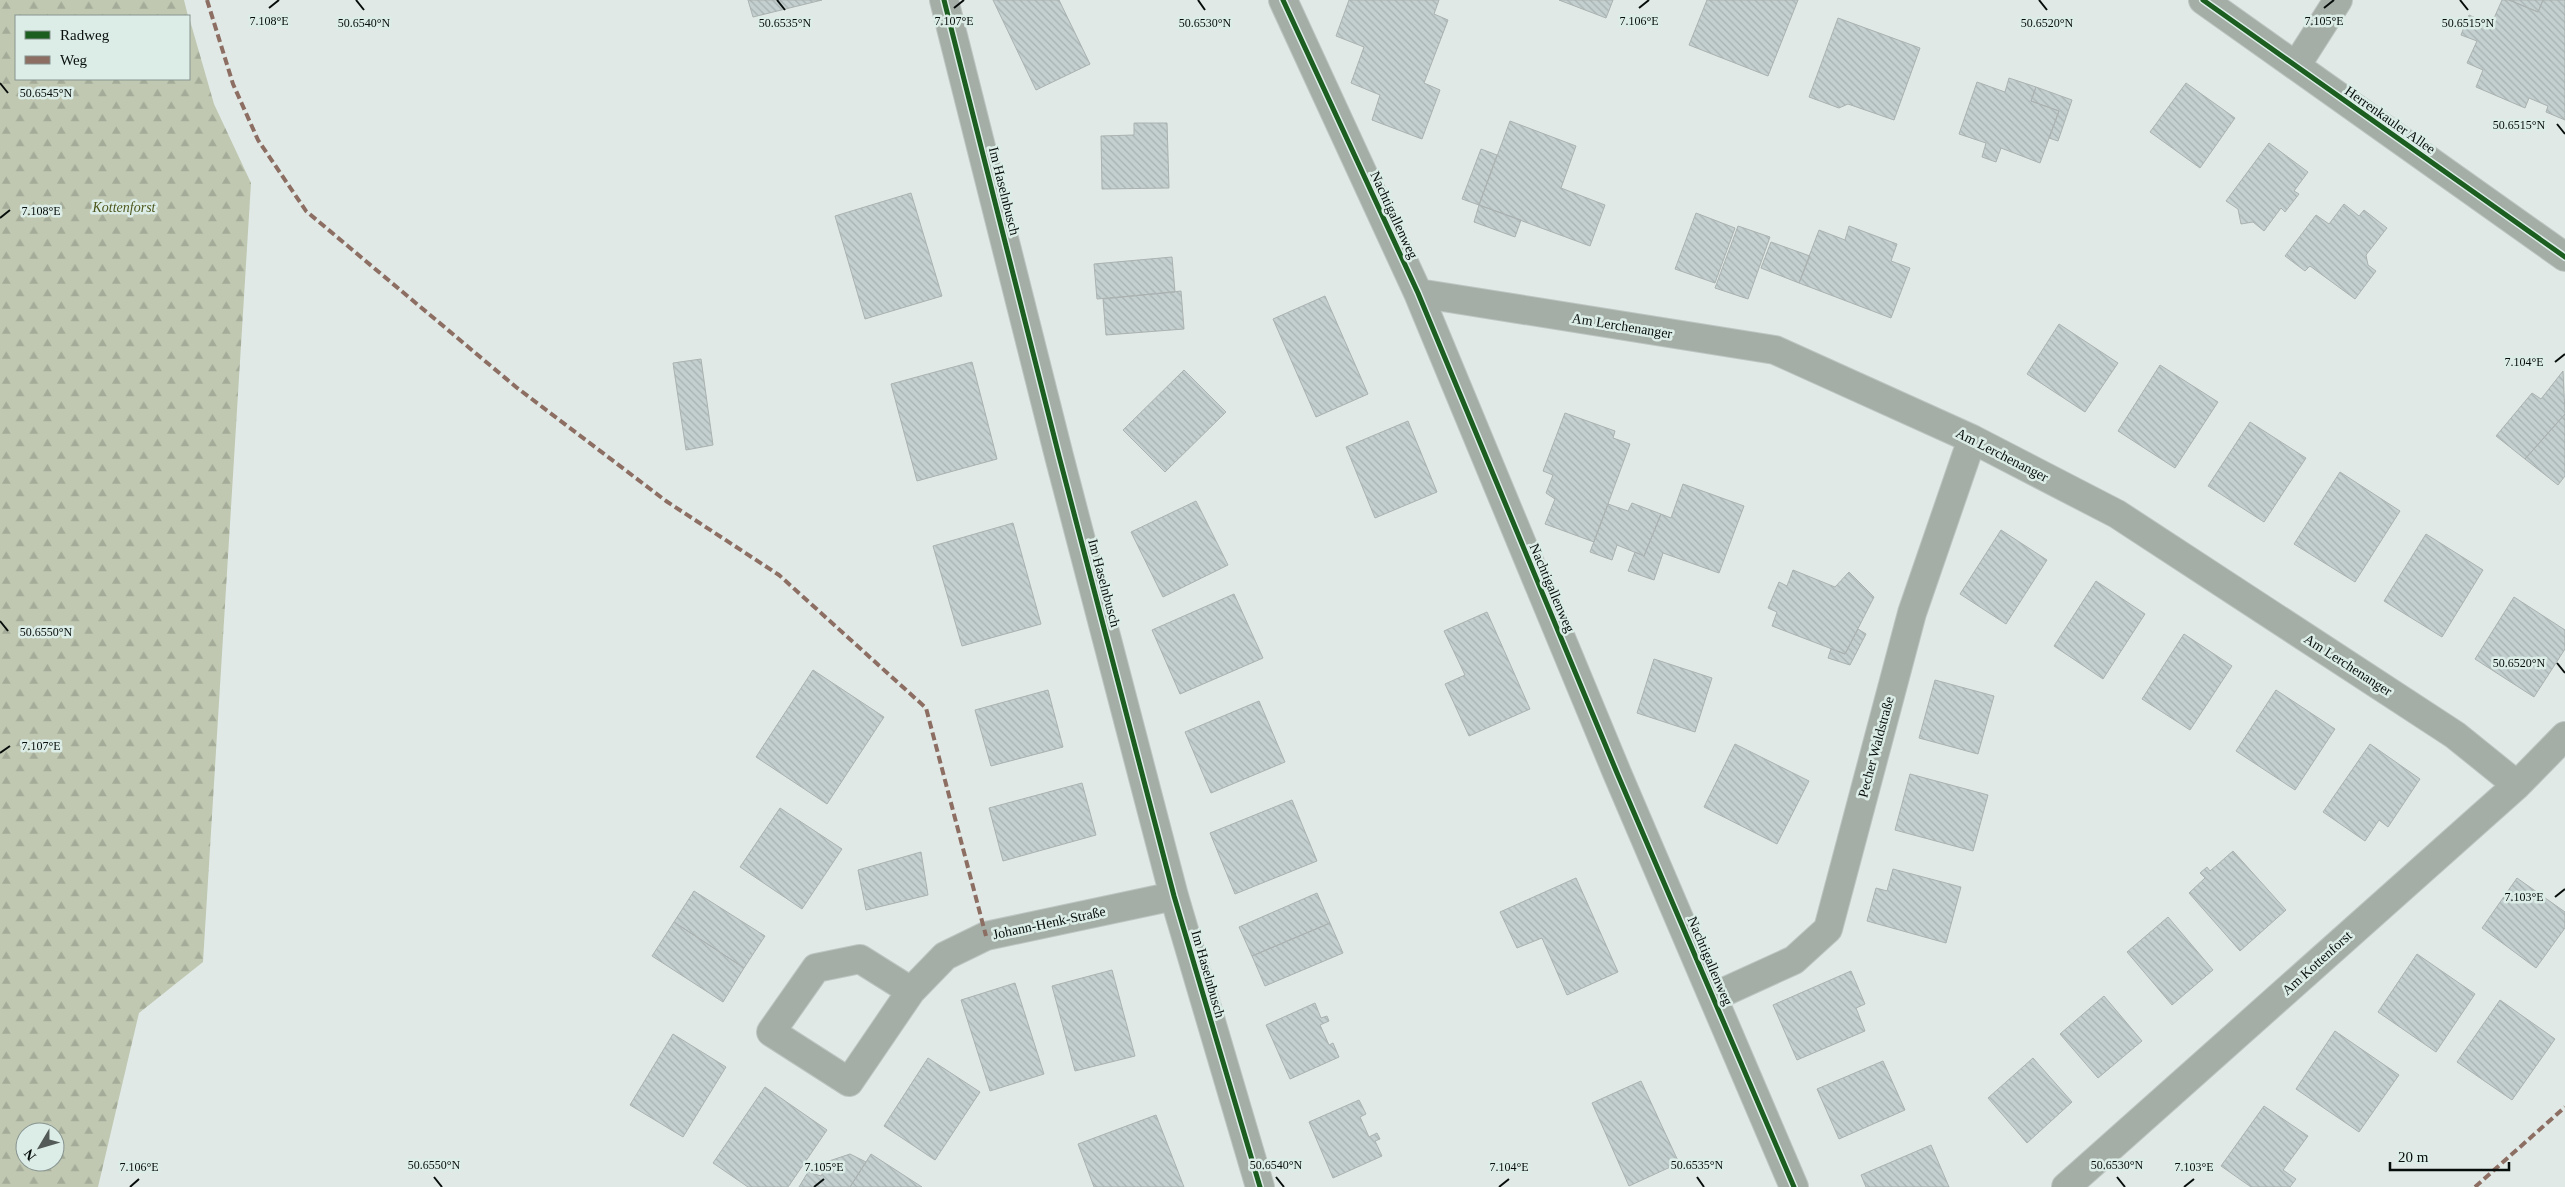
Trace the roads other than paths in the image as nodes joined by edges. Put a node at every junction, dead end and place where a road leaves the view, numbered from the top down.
1 (944, 0) edge
2 (1283, 0) edge
3 (2202, 0) edge
4 (2338, 0) edge
5 (2296, 66) junction
6 (2565, 257) edge
7 (1418, 293) junction
8 (1972, 439) junction
9 (2565, 736) edge
10 (2517, 785) junction
11 (1174, 896) junction
12 (912, 991) junction
13 (1713, 997) junction
14 (1256, 1178) edge
15 (1794, 1187) edge
16 (2066, 1187) edge

1 - 11 street, Im Haselnbusch
2 - 7 street, Nachtigallenweg
3 - 5 street, Herrenkauler Allee
4 - 5 street
5 - 6 street, Herrenkauler Allee
7 - 8 street, Am Lerchenanger
7 - 13 street, Nachtigallenweg
8 - 10 street, Am Lerchenanger
8 - 13 street, Pecher Waldstraße
9 - 10 street, Am Kottenforst
10 - 16 street, Am Kottenforst
11 - 12 street, Johann-Henk-Straße
11 - 14 street, Im Haselnbusch
12 - 12 street, Johann-Henk-Straße
13 - 15 street, Nachtigallenweg

